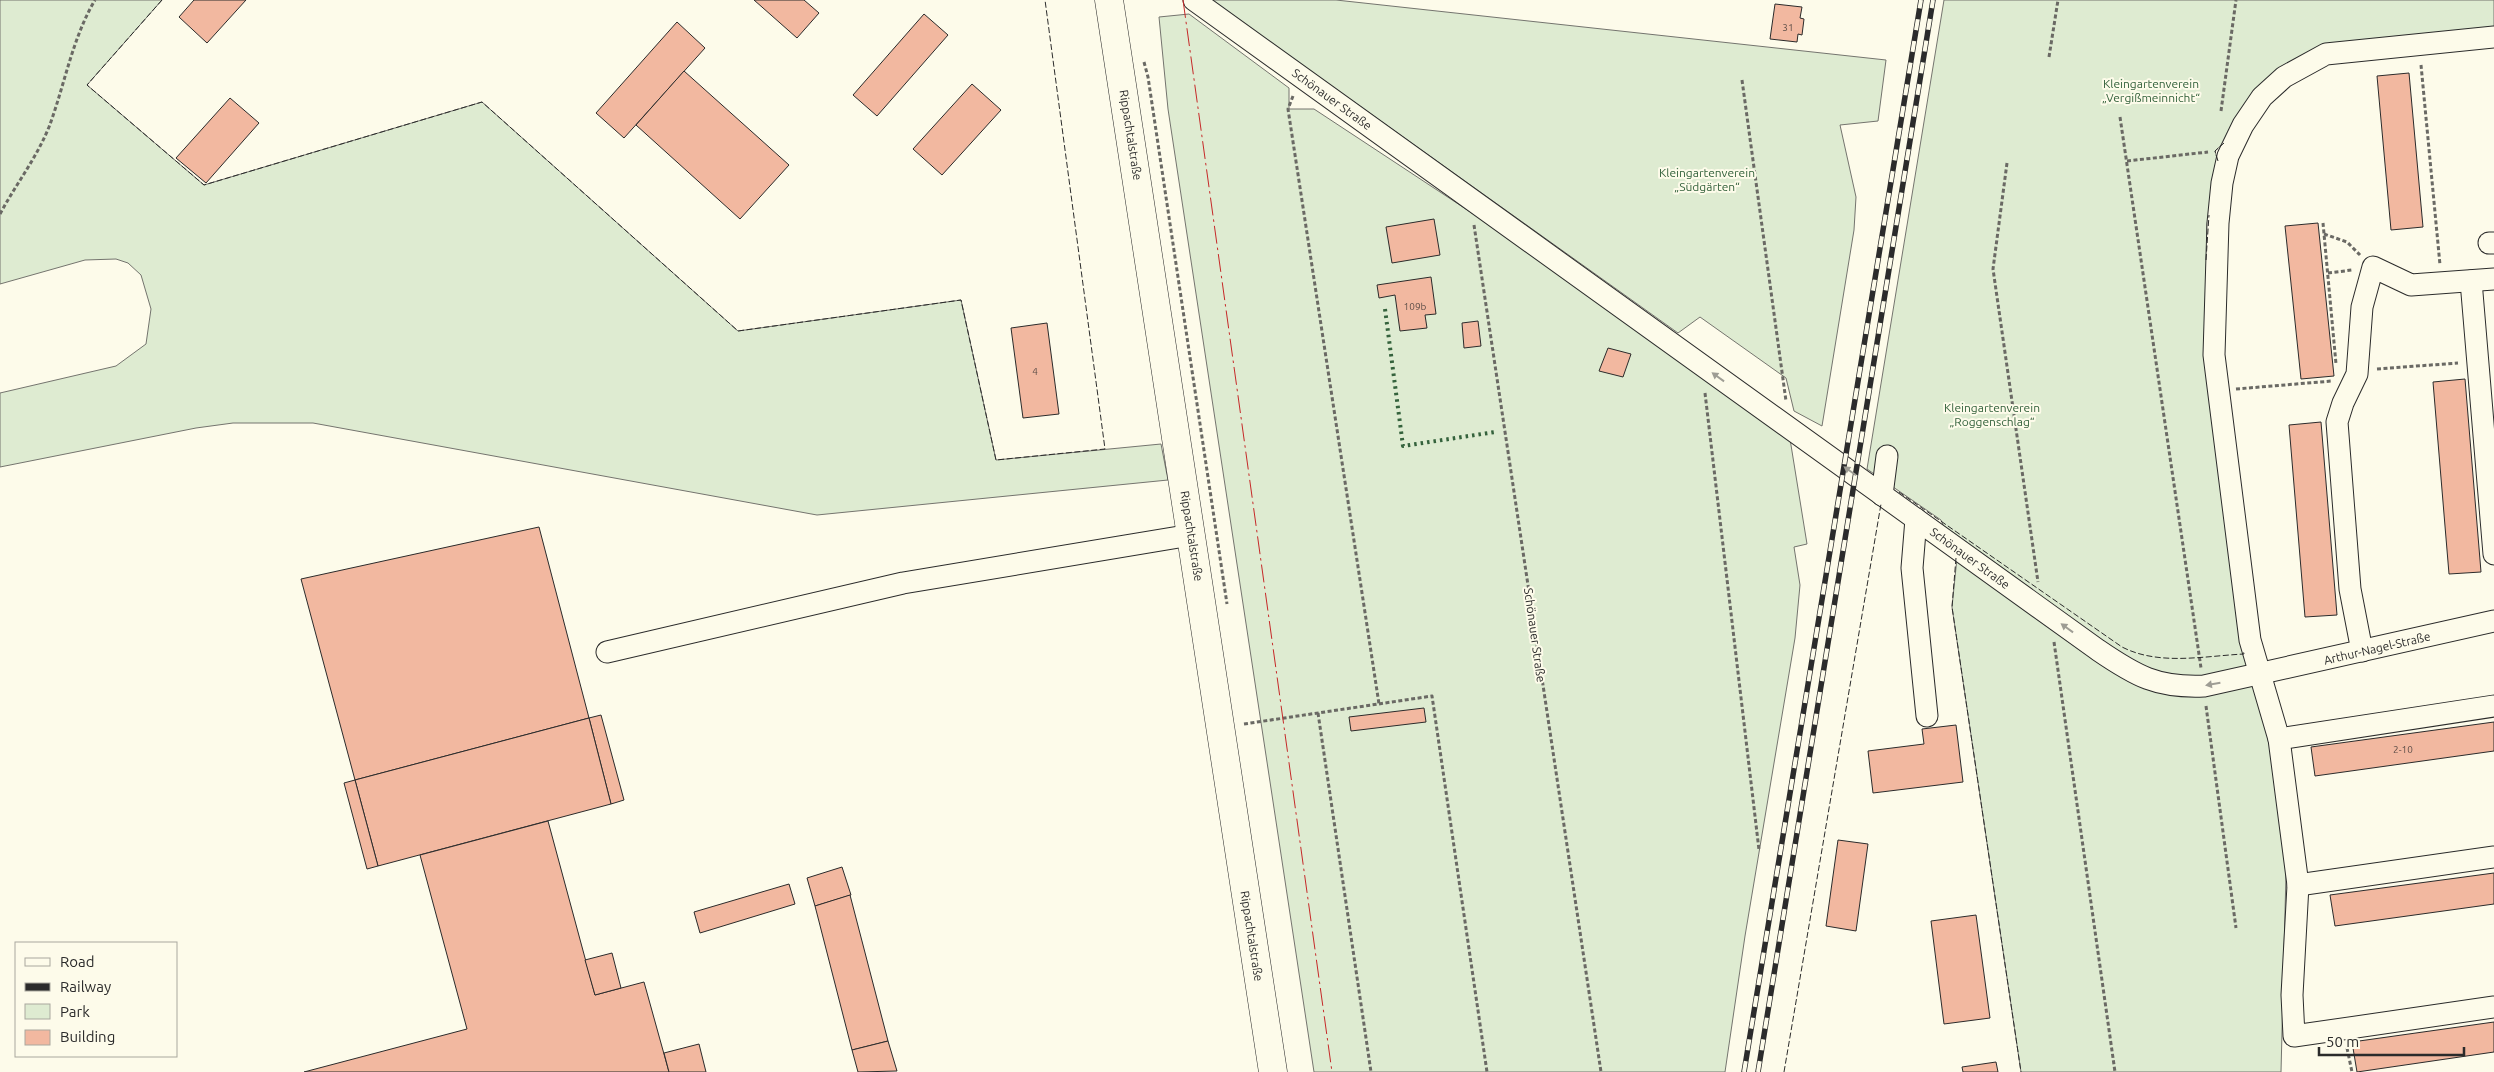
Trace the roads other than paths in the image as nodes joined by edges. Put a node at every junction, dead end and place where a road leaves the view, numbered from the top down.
1 (1109, 0) edge
2 (1194, 0) edge
3 (2494, 37) edge
4 (2494, 279) edge
5 (2471, 281) junction
6 (1887, 456) dead end
7 (1882, 495) junction
8 (1916, 519) junction
9 (1191, 535) junction
10 (2494, 554) edge
11 (2494, 621) edge
12 (2362, 651) junction
13 (607, 652) dead end
14 (2261, 674) junction
15 (2494, 706) edge
16 (1927, 716) dead end
17 (2278, 739) junction
18 (2494, 857) edge
19 (2298, 885) junction
20 (2494, 1007) edge
21 (1273, 1072) edge

1 - 9 main road, Rippachtalstraße
7 -> 2 street, Schönauer Straße
3 - 14 street
4 - 5 street
5 - 10 street
5 - 12 street
6 - 7 street
7 - 8 street, Schönauer Straße
14 -> 8 street, Schönauer Straße
8 - 16 street
9 - 13 street
9 - 21 main road, Rippachtalstraße
11 - 12 street, Arthur-Nagel-Straße
12 - 14 street, Arthur-Nagel-Straße
14 - 17 street
15 - 17 street
17 - 19 street
18 - 19 street
19 - 20 street

